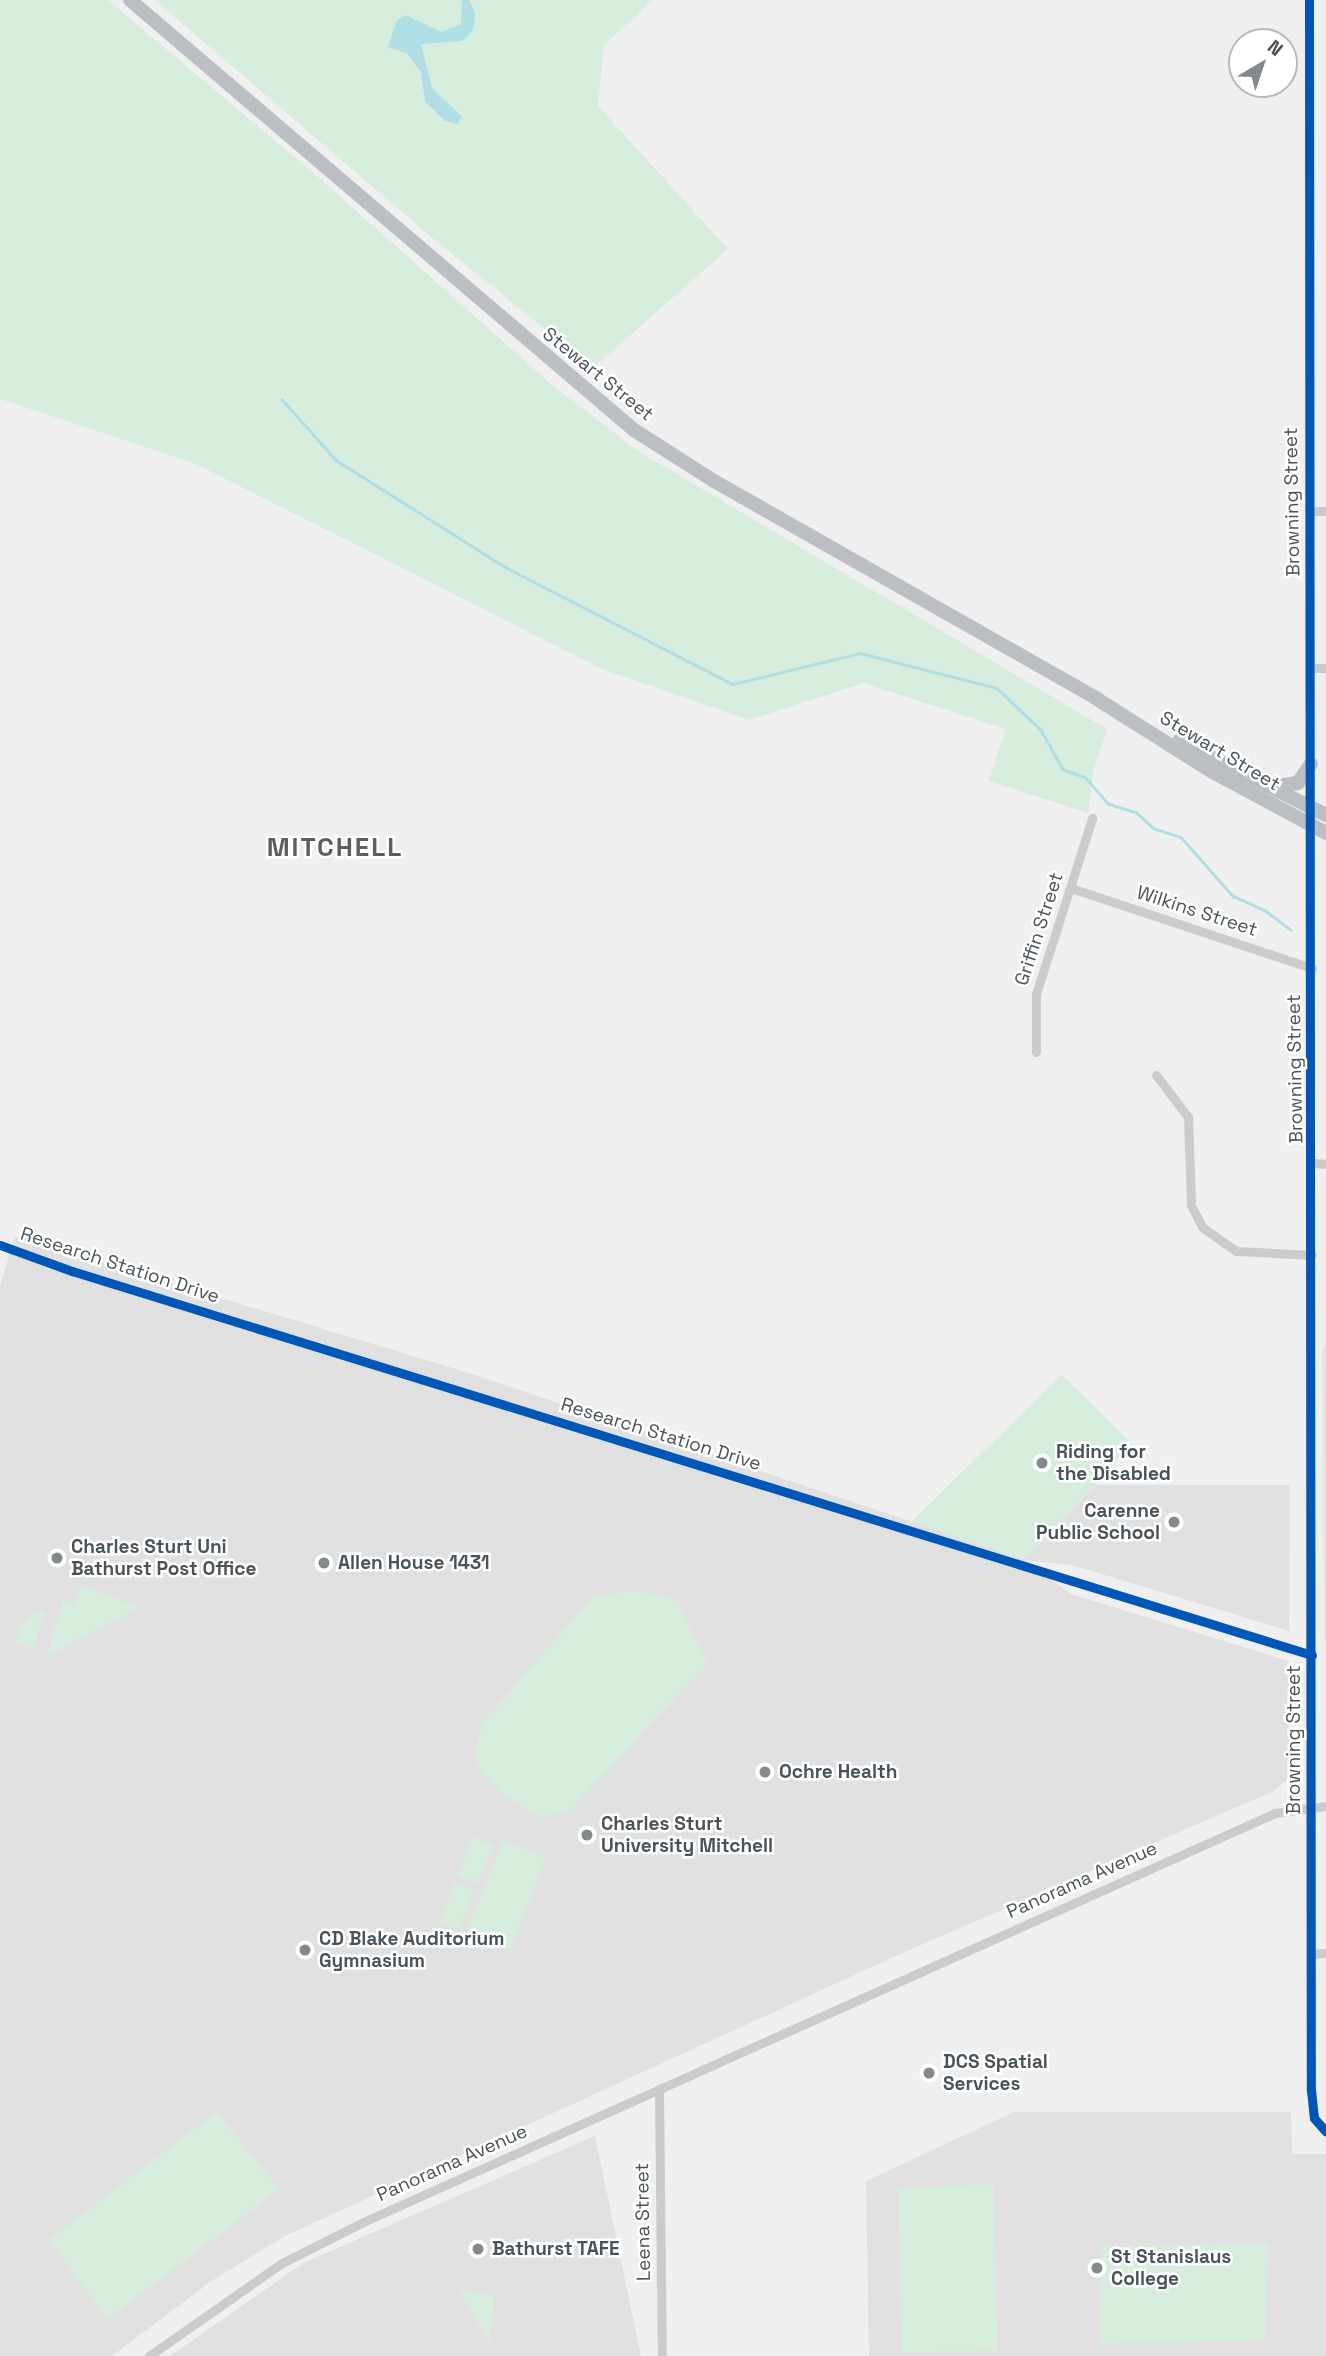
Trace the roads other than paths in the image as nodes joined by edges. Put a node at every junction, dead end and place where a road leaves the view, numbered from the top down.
1 (130, 0) edge
2 (1309, 0) edge
3 (1309, 511) junction
4 (1326, 511) edge
5 (1313, 668) junction
6 (1326, 668) edge
7 (1097, 699) junction
8 (1311, 764) junction
9 (1258, 783) junction
10 (1311, 810) junction
11 (1326, 816) edge
12 (1093, 818) dead end
13 (1311, 827) junction
14 (1326, 833) edge
15 (1071, 888) junction
16 (1312, 968) junction
17 (1036, 1052) dead end
18 (1156, 1076) dead end
19 (1314, 1163) junction
20 (1326, 1164) edge
21 (0, 1245) edge
22 (1312, 1255) junction
23 (1312, 1655) junction
24 (1312, 1806) junction
25 (1326, 1806) edge
26 (1326, 1953) edge
27 (1312, 1954) junction
28 (659, 2088) junction
29 (1326, 2132) edge
30 (149, 2356) edge
31 (662, 2356) edge

1 - 7 highway, Stewart Street
2 - 3 street, Browning Street
3 - 4 street
3 - 5 street, Browning Street
5 - 6 street
5 - 8 street, Browning Street
7 - 9 highway, Stewart Street
7 - 13 highway, Stewart Street
8 - 9 highway
8 - 10 street, Browning Street
9 - 10 highway, Stewart Street
10 - 11 highway, Stewart Street
10 - 13 street, Browning Street
12 - 15 street, Griffin Street
13 - 14 highway, Stewart Street
13 - 16 street, Browning Street
15 - 16 street, Wilkins Street
15 - 17 street, Griffin Street
16 - 19 street, Browning Street
18 - 22 street
19 - 20 street
19 - 22 street, Browning Street
21 - 23 street, Research Station Drive
22 - 23 street, Browning Street
23 - 24 street, Browning Street
24 - 25 street, Panorama Avenue
24 - 27 street, Browning Street
24 - 28 street, Panorama Avenue
26 - 27 street
27 - 29 street, Browning Street
28 - 30 street, Panorama Avenue
28 - 31 street, Leena Street

